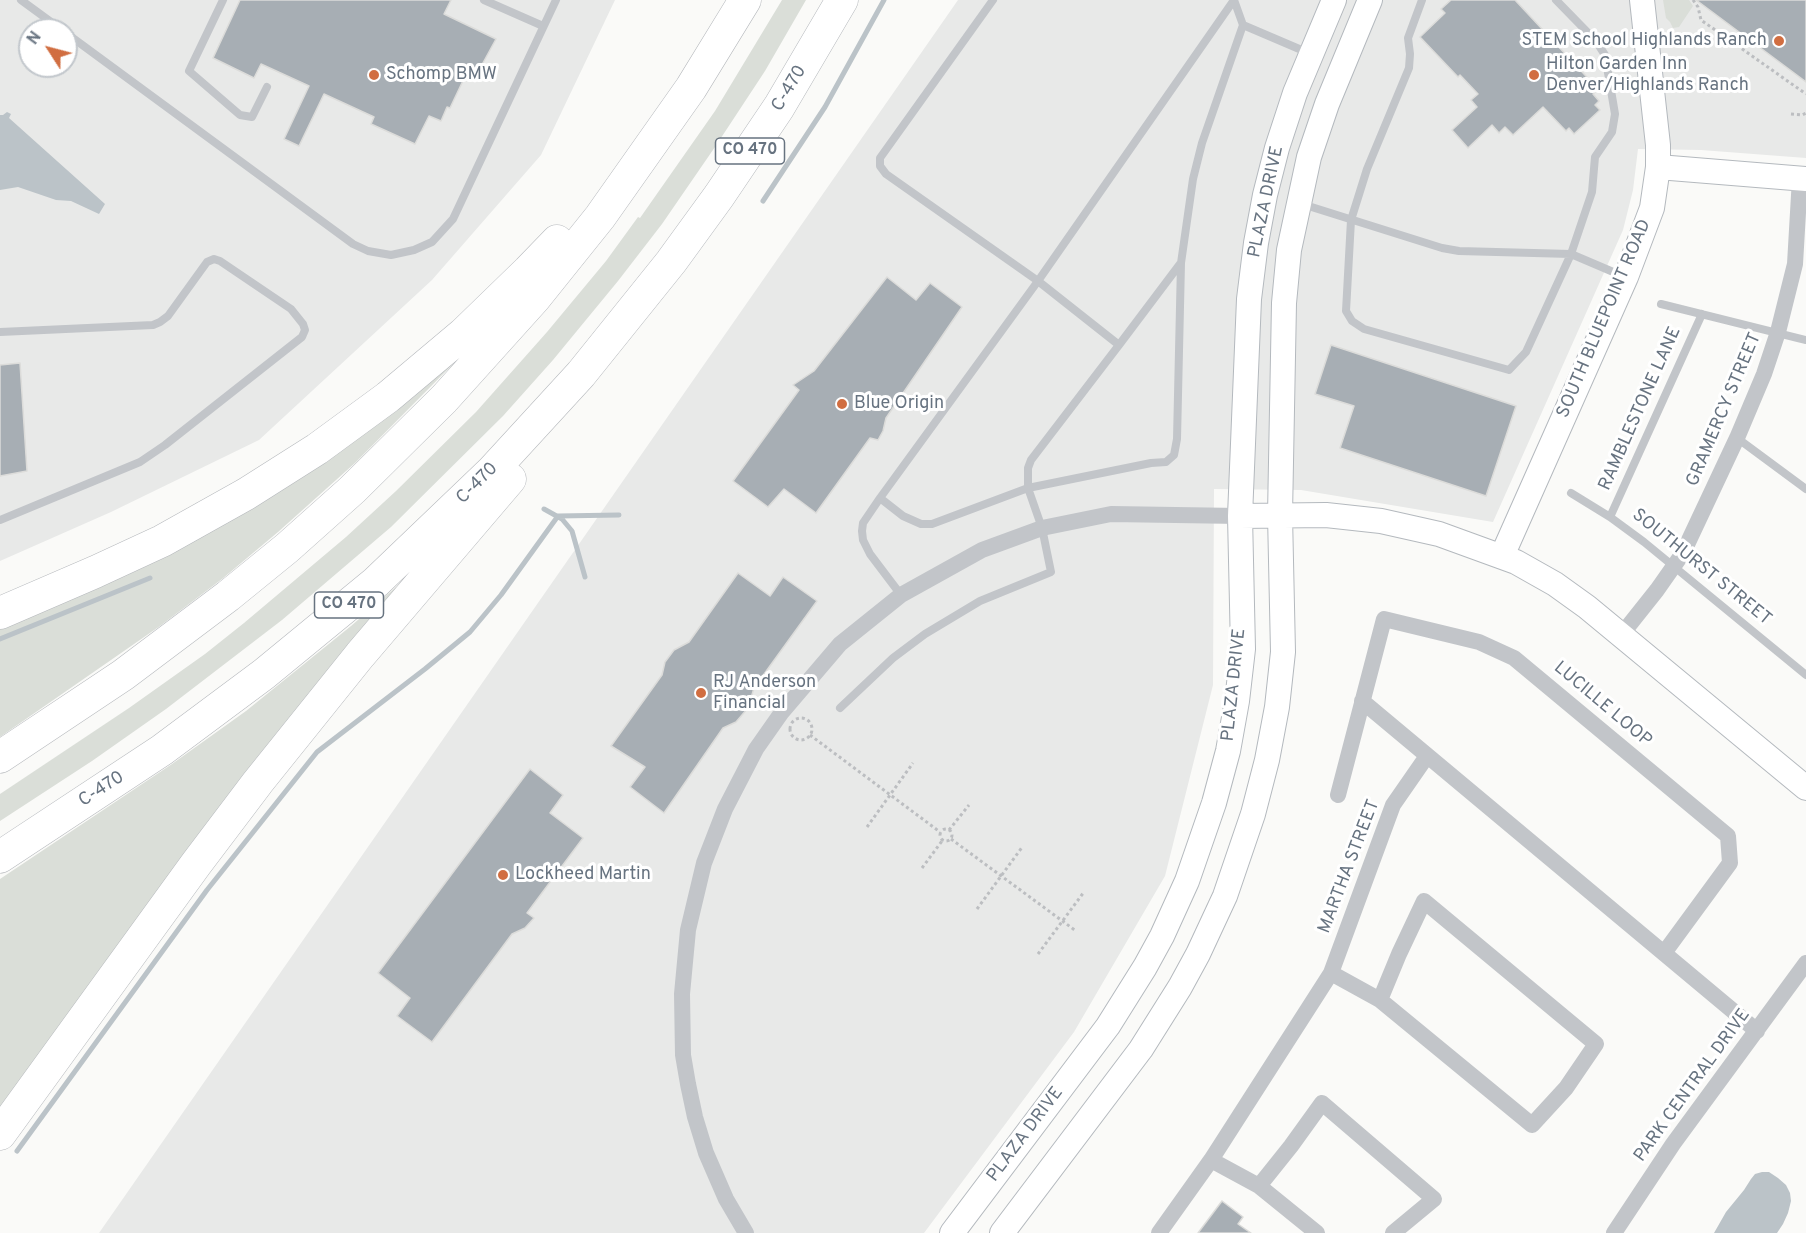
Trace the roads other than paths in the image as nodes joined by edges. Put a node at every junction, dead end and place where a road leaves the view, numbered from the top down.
1 (21, 0) edge
2 (223, 0) edge
3 (484, 0) edge
4 (556, 0) edge
5 (744, 0) edge
6 (842, 0) edge
7 (993, 0) edge
8 (1234, 0) edge
9 (1334, 0) edge
10 (1370, 0) edge
11 (1422, 0) edge
12 (1556, 0) edge
13 (1642, 0) edge
14 (46, 18) edge
15 (1243, 25) junction
16 (543, 26) junction
17 (78, 42) edge
18 (1311, 54) junction
19 (267, 87) dead end
20 (1658, 167) junction
21 (1803, 178) edge
22 (1299, 203) junction
23 (1351, 220) junction
24 (1571, 254) junction
25 (1181, 263) junction
26 (1626, 277) junction
27 (1038, 281) junction
28 (646, 294) junction
29 (1661, 304) dead end
30 (1702, 314) junction
31 (0, 332) edge
32 (1778, 332) junction
33 (1806, 340) edge
34 (1119, 345) junction
35 (1737, 438) junction
36 (1028, 488) junction
37 (1806, 489) edge
38 (1571, 493) dead end
39 (880, 498) junction
40 (1280, 515) junction
41 (1240, 516) junction
42 (1610, 517) junction
43 (0, 520) edge
44 (1042, 528) junction
45 (1502, 556) junction
46 (1675, 567) junction
47 (901, 595) junction
48 (0, 613) edge
49 (1622, 634) junction
50 (1806, 675) edge
51 (1362, 702) junction
52 (840, 708) dead end
53 (1427, 756) junction
54 (0, 757) edge
55 (1806, 788) edge
56 (1338, 795) dead end
57 (0, 857) edge
58 (1664, 953) junction
59 (1806, 963) edge
60 (1331, 973) junction
61 (1380, 1000) junction
62 (1756, 1031) junction
63 (0, 1134) edge
64 (1211, 1160) junction
65 (1259, 1186) junction
66 (746, 1233) edge
67 (952, 1233) edge
68 (1002, 1233) edge
69 (1159, 1233) edge
70 (1317, 1233) edge
71 (1393, 1233) edge
72 (1614, 1233) edge

1 - 14 lane
2 - 19 lane
3 - 16 lane
4 - 16 lane
5 - 48 highway
5 - 54 highway
6 - 28 highway, C-470 / CO 470
7 - 27 lane
8 - 15 lane
8 - 27 lane
9 - 18 street, PLAZA DRIVE
10 - 22 street, PLAZA DRIVE
11 - 23 lane
12 - 24 lane
13 - 20 street, SOUTH BLUEPOINT ROAD
15 - 18 lane
15 - 25 lane
16 - 17 lane
18 - 41 street, PLAZA DRIVE
20 - 21 street
20 - 26 street, SOUTH BLUEPOINT ROAD
21 - 32 street, GRAMERCY STREET
22 - 23 lane
22 - 40 street, PLAZA DRIVE
23 - 24 lane
23 - 24 lane
24 - 26 lane
25 - 34 lane
25 - 36 lane
26 - 45 street, SOUTH BLUEPOINT ROAD
27 - 34 lane
27 - 39 lane
28 - 57 highway, C-470 / CO 470
28 - 63 highway
29 - 30 lane
30 - 32 lane
30 - 42 lane, RAMBLESTONE LANE
31 - 43 lane
32 - 33 lane
32 - 35 street, GRAMERCY STREET
34 - 36 lane
35 - 37 lane
35 - 46 street, GRAMERCY STREET
36 - 39 lane
36 - 44 lane
38 - 42 lane, SOUTHURST STREET
39 - 47 lane
40 - 41 street
40 - 45 street
40 - 68 street, PLAZA DRIVE
41 - 44 street
41 - 67 street, PLAZA DRIVE
42 - 46 lane, SOUTHURST STREET
44 - 47 street
44 - 52 lane
45 - 49 street
46 - 49 street, GRAMERCY STREET
46 - 50 lane, SOUTHURST STREET
47 - 66 street
49 - 55 street
51 - 53 street
51 - 56 street, LUCILLE LOOP
51 - 58 street, LUCILLE LOOP
53 - 58 street
53 - 60 street, MARTHA STREET
58 - 62 street
59 - 62 street, PARK CENTRAL DRIVE
60 - 61 street
60 - 64 street, MARTHA STREET
61 - 61 street
62 - 72 street, PARK CENTRAL DRIVE
64 - 65 street
64 - 69 street, MARTHA STREET
65 - 70 street
65 - 71 street

